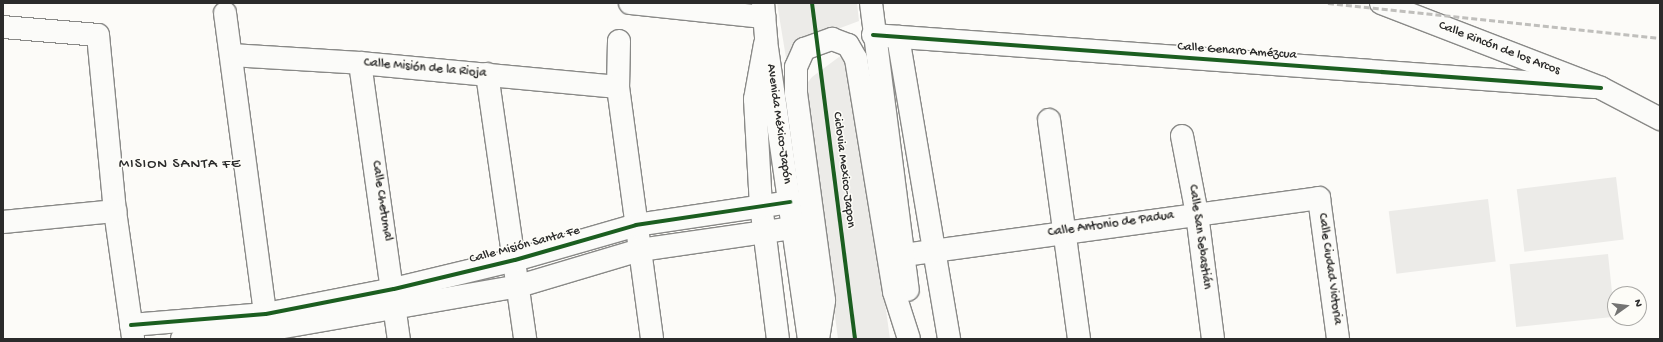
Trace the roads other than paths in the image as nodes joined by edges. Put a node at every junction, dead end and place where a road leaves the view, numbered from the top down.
1 (630, 3) edge
2 (871, 3) edge
3 (1381, 3) edge
4 (764, 10) edge
5 (225, 13) dead end
6 (3, 27) edge
7 (873, 35) junction
8 (898, 37) junction
9 (619, 41) dead end
10 (766, 41) junction
11 (231, 55) junction
12 (360, 63) junction
13 (486, 74) junction
14 (618, 86) junction
15 (1601, 88) junction
16 (1049, 120) dead end
17 (1660, 120) edge
18 (1182, 136) dead end
19 (1319, 198) joint
20 (790, 202) junction
21 (760, 205) junction
22 (115, 211) junction
23 (1197, 214) junction
24 (3, 222) edge
25 (636, 225) junction
26 (793, 228) junction
27 (1065, 231) junction
28 (764, 233) junction
29 (640, 250) junction
30 (935, 250) junction
31 (904, 256) junction
32 (515, 260) junction
33 (518, 286) junction
34 (395, 298) junction
35 (267, 328) edge
36 (132, 332) edge
37 (182, 339) edge
38 (399, 339) edge
39 (525, 339) edge
40 (652, 339) edge
41 (778, 339) edge
42 (808, 339) edge
43 (818, 339) edge
44 (909, 339) edge
45 (914, 339) edge
46 (949, 339) edge
47 (1079, 339) edge
48 (1213, 339) edge
49 (1338, 339) edge

1 - 4 street
2 - 7 street
3 - 15 street, Calle Rincón de los Arcos
4 - 10 street, Avenida México-Japón
5 - 11 street
6 - 22 street
7 - 8 street, Calle Genaro Amézcua
7 - 31 street
8 - 15 street, Calle Genaro Amézcua
8 - 30 street
9 - 14 street
10 - 20 street, Avenida México-Japón
10 - 21 street
11 - 12 street, Calle Misión de la Rioja
11 - 35 street
12 - 13 street, Calle Misión de la Rioja
12 - 34 street, Calle Chetumal
13 - 14 street, Calle Misión de la Rioja
13 - 32 street
14 - 25 street
15 - 17 street, Calle Rincón de los Arcos
16 - 27 street
18 - 23 street, Calle San Sebastián
19 - 23 street, Calle Antonio de Padua
19 - 49 street, Calle Ciudad Victoria
20 - 21 street, Calle Misión Santa Fe
20 - 26 street, Avenida México-Japón
21 - 25 street, Calle Misión Santa Fe
21 - 28 street
22 - 24 street
22 - 36 street
23 - 27 street, Calle Antonio de Padua
23 - 48 street, Calle San Sebastián
25 - 29 street
25 - 32 street, Calle Misión Santa Fe
26 - 28 street, Calle Misión Santa Fe
26 - 42 street, Avenida México-Japón
27 - 30 street, Calle Antonio de Padua
27 - 47 street
28 - 29 street, Calle Misión Santa Fe
28 - 41 street
29 - 33 street, Calle Misión Santa Fe
29 - 40 street
30 - 31 street, Calle Antonio de Padua
30 - 46 street
31 - 45 street
32 - 33 street
32 - 34 street, Calle Misión Santa Fe
33 - 34 street, Calle Misión Santa Fe
33 - 39 street
34 - 35 street, Calle Misión Santa Fe
34 - 38 street, Calle Chetumal
35 - 36 street
35 - 37 street
43 - 44 street

